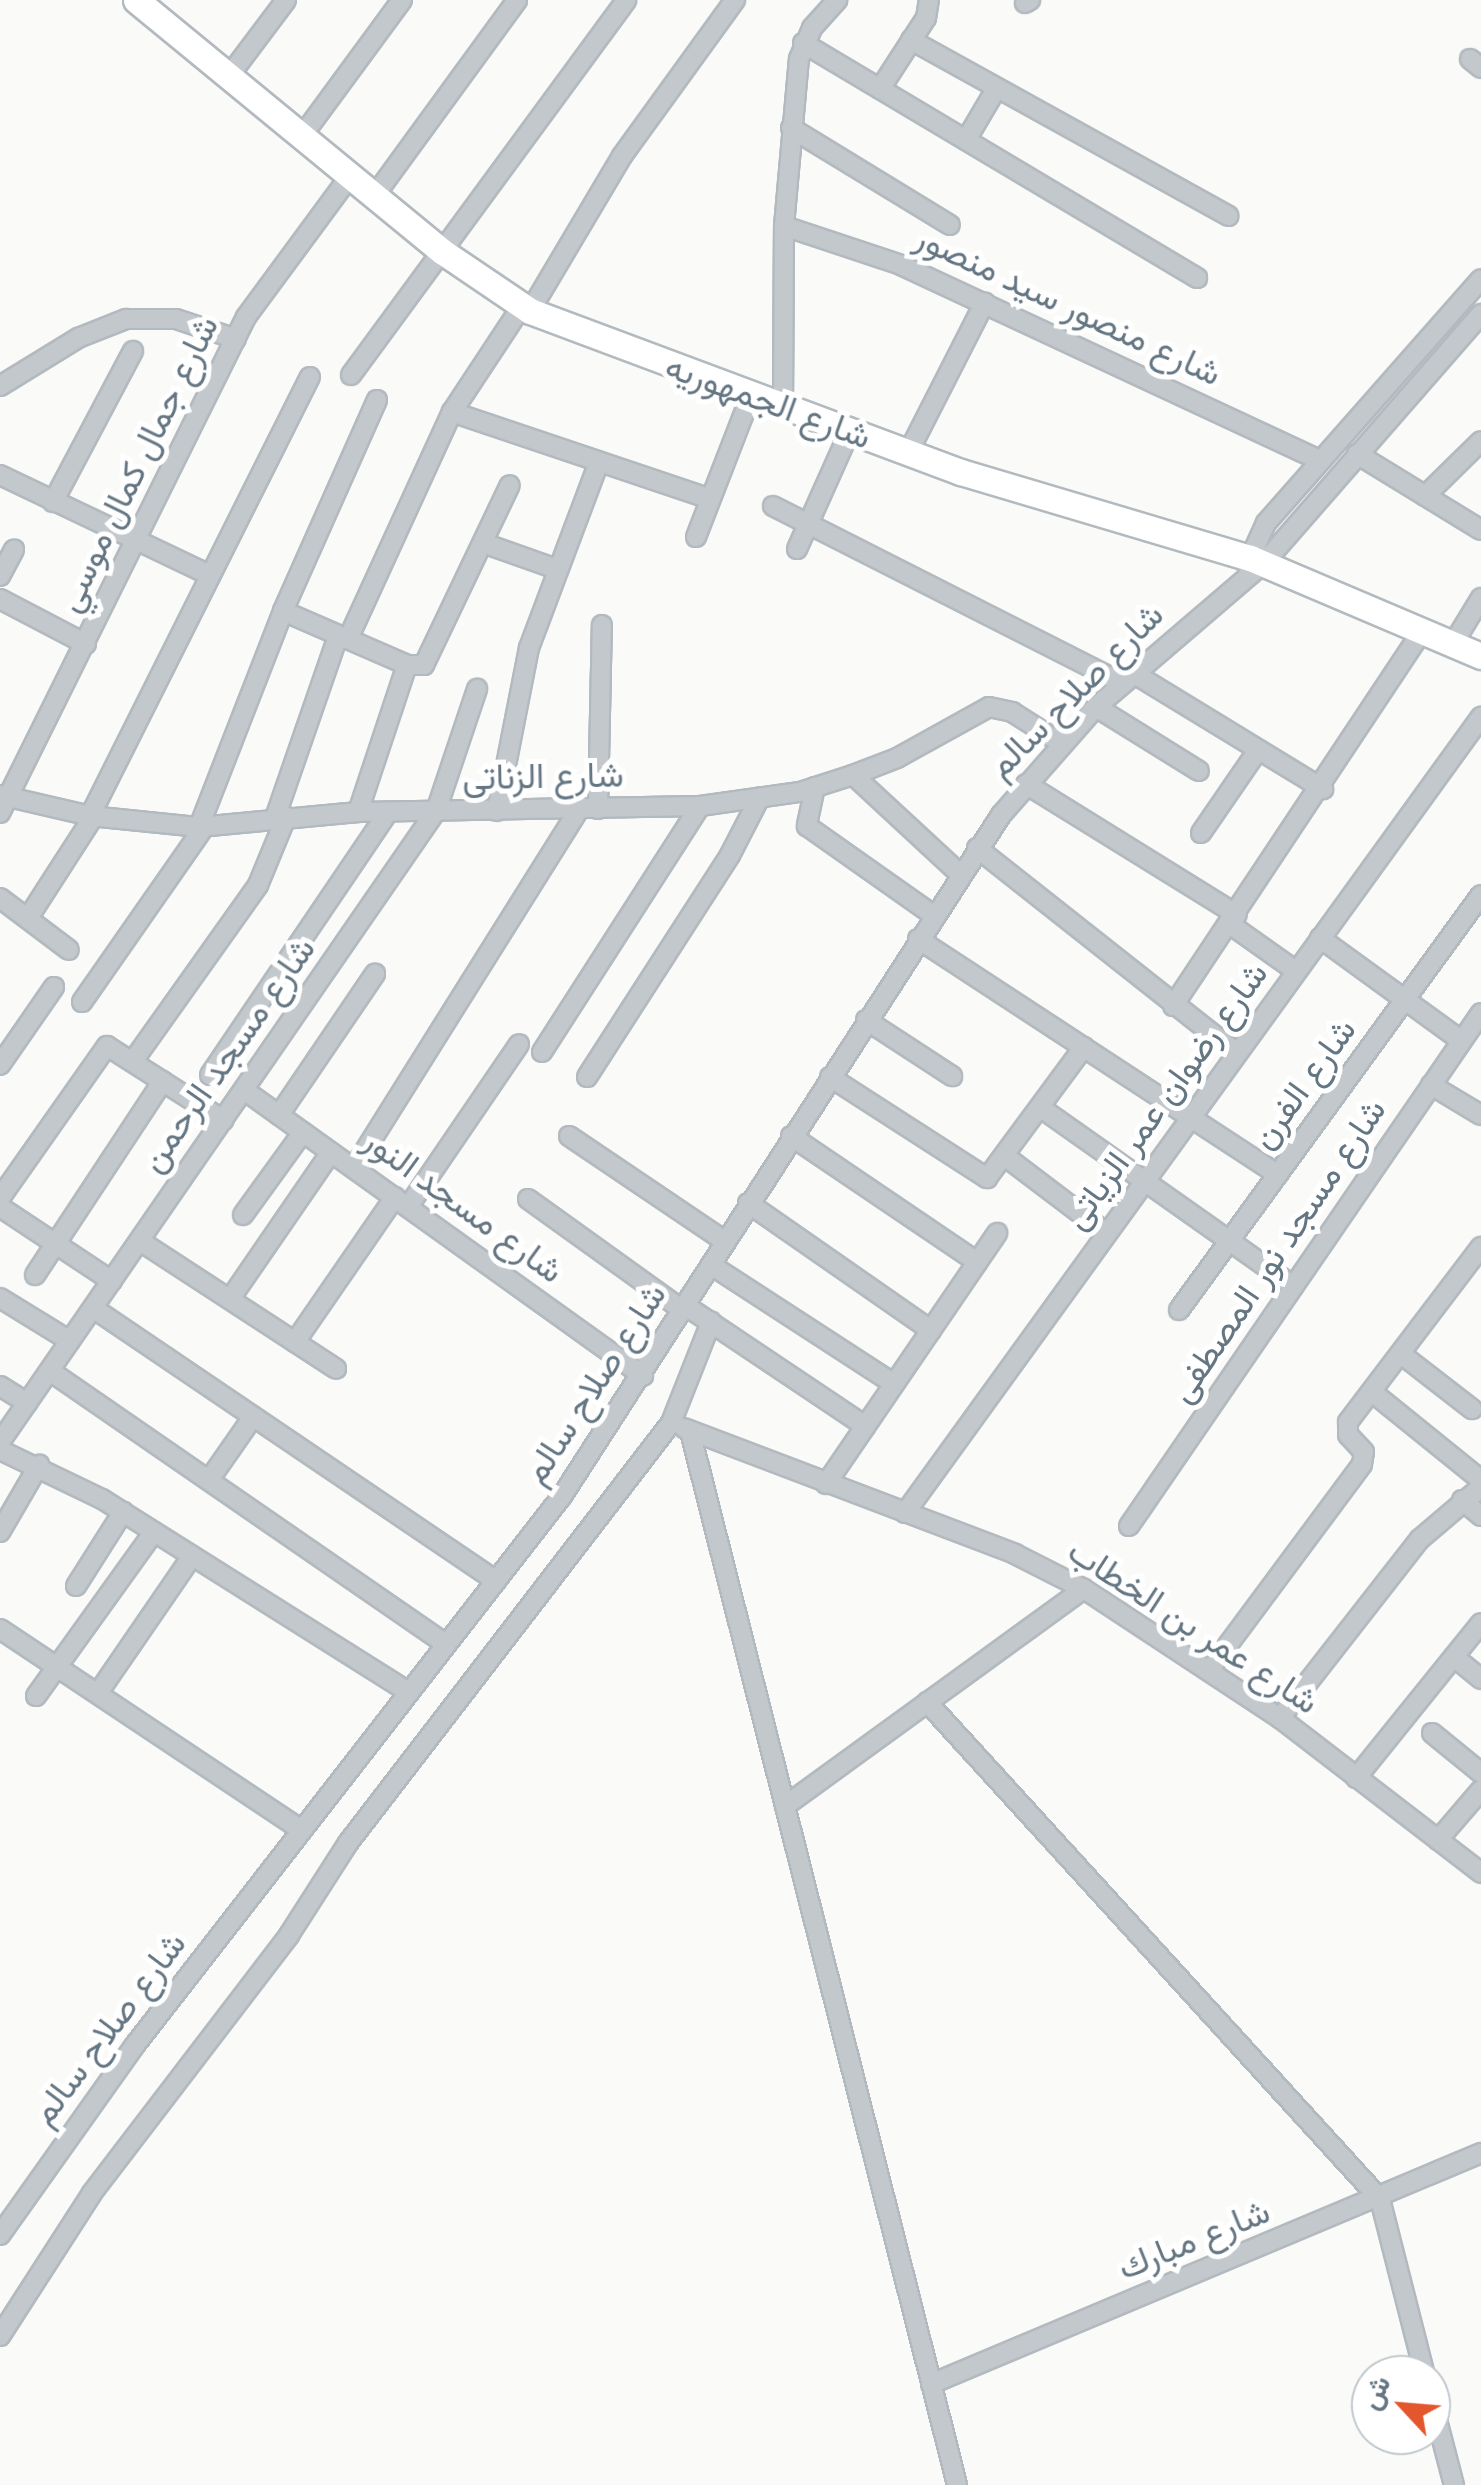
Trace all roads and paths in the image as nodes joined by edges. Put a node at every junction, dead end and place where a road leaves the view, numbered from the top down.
1 (136, 0) edge
2 (286, 0) edge
3 (402, 0) edge
4 (517, 0) edge
5 (626, 0) edge
6 (736, 0) edge
7 (837, 0) edge
8 (929, 0) edge
9 (911, 40) junction
10 (803, 43) junction
11 (229, 76) junction
12 (880, 88) junction
13 (995, 91) junction
14 (791, 128) junction
15 (302, 136) junction
16 (966, 140) junction
17 (350, 176) junction
18 (375, 196) junction
19 (1228, 216) dead end
20 (950, 225) dead end
21 (784, 226) junction
22 (443, 252) junction
23 (1197, 278) dead end
24 (1481, 279) edge
25 (985, 302) junction
26 (526, 309) junction
27 (1481, 314) edge
28 (236, 339) junction
29 (133, 351) dead end
30 (351, 375) dead end
31 (310, 377) dead end
32 (0, 386) edge
33 (750, 398) junction
34 (376, 400) dead end
35 (783, 410) junction
36 (452, 412) junction
37 (850, 433) junction
38 (1481, 441) edge
39 (908, 454) junction
40 (1357, 454) junction
41 (1320, 460) junction
42 (599, 462) junction
43 (0, 475) edge
44 (510, 485) dead end
45 (1425, 496) junction
46 (710, 499) junction
47 (54, 502) junction
48 (773, 506) dead end
49 (808, 524) junction
50 (1481, 530) edge
51 (696, 537) dead end
52 (484, 543) junction
53 (136, 544) junction
54 (797, 549) dead end
55 (1252, 566) junction
56 (557, 569) junction
57 (210, 575) junction
58 (1481, 598) edge
59 (0, 600) edge
60 (283, 611) junction
61 (602, 625) dead end
62 (1422, 631) junction
63 (343, 638) junction
64 (86, 644) junction
65 (1453, 644) junction
66 (1481, 656) edge
67 (407, 665) junction
68 (1127, 678) junction
69 (478, 689) dead end
70 (1096, 707) junction
71 (1481, 717) edge
72 (1060, 744) junction
73 (1258, 750) junction
74 (1199, 771) dead end
75 (854, 774) junction
76 (1026, 784) junction
77 (815, 786) junction
78 (1322, 789) junction
79 (760, 797) junction
80 (4, 802) edge
81 (700, 806) junction
82 (588, 809) junction
83 (497, 811) junction
84 (358, 812) junction
85 (388, 812) junction
86 (436, 812) junction
87 (91, 816) junction
88 (280, 818) junction
89 (202, 827) junction
90 (1201, 834) dead end
91 (977, 848) junction
92 (960, 874) junction
93 (1481, 895) edge
94 (0, 898) edge
95 (934, 914) junction
96 (28, 918) junction
97 (1234, 920) junction
98 (1320, 938) junction
99 (918, 939) junction
100 (69, 950) dead end
101 (1296, 971) junction
102 (375, 974) dead end
103 (54, 987) dead end
104 (1405, 1000) junction
105 (82, 1002) dead end
106 (1173, 1006) junction
107 (1481, 1014) edge
108 (866, 1020) junction
109 (1462, 1041) junction
110 (519, 1044) dead end
111 (1084, 1047) junction
112 (542, 1052) dead end
113 (1236, 1054) junction
114 (133, 1062) junction
115 (0, 1065) edge
116 (210, 1075) dead end
117 (952, 1076) dead end
118 (587, 1077) dead end
119 (830, 1077) junction
120 (163, 1081) junction
121 (1432, 1085) junction
122 (244, 1090) junction
123 (1040, 1108) junction
124 (280, 1115) junction
125 (1481, 1115) edge
126 (1190, 1118) junction
127 (223, 1120) junction
128 (303, 1132) junction
129 (569, 1136) dead end
130 (792, 1136) junction
131 (331, 1152) junction
132 (1006, 1157) junction
133 (354, 1168) junction
134 (1278, 1175) junction
135 (1144, 1181) junction
136 (0, 1198) edge
137 (528, 1199) dead end
138 (401, 1202) junction
139 (748, 1203) junction
140 (0, 1206) edge
141 (243, 1215) dead end
142 (997, 1233) dead end
143 (1106, 1233) junction
144 (140, 1240) junction
145 (1229, 1241) junction
146 (726, 1242) junction
147 (55, 1244) junction
148 (1481, 1247) edge
149 (977, 1262) junction
150 (711, 1265) junction
151 (35, 1274) dead end
152 (112, 1282) junction
153 (1293, 1286) junction
154 (0, 1298) edge
155 (230, 1300) junction
156 (93, 1308) junction
157 (685, 1309) junction
158 (1178, 1310) dead end
159 (711, 1322) junction
160 (931, 1330) junction
161 (70, 1341) junction
162 (295, 1342) junction
163 (1400, 1354) junction
164 (336, 1369) dead end
165 (50, 1371) junction
166 (643, 1376) junction
167 (894, 1384) junction
168 (0, 1386) edge
169 (1372, 1392) junction
170 (28, 1403) junction
171 (1472, 1408) dead end
172 (254, 1417) junction
173 (671, 1423) junction
174 (866, 1426) junction
175 (690, 1431) junction
176 (0, 1442) edge
177 (0, 1450) edge
178 (38, 1466) junction
179 (209, 1480) junction
180 (1481, 1483) edge
181 (826, 1484) junction
182 (1462, 1500) junction
183 (123, 1512) junction
184 (905, 1513) junction
185 (1481, 1516) edge
186 (2, 1524) edge
187 (1129, 1526) dead end
188 (154, 1532) junction
189 (192, 1556) junction
190 (496, 1582) junction
191 (76, 1586) dead end
192 (1084, 1588) junction
193 (1481, 1623) edge
194 (0, 1628) edge
195 (446, 1644) junction
196 (1454, 1656) junction
197 (57, 1667) junction
198 (1210, 1669) junction
199 (1481, 1679) edge
200 (408, 1692) junction
201 (98, 1694) junction
202 (36, 1696) dead end
203 (927, 1702) junction
204 (1280, 1718) junction
205 (1432, 1733) dead end
206 (1481, 1773) edge
207 (1356, 1778) junction
208 (1481, 1790) edge
209 (784, 1806) junction
210 (301, 1830) junction
211 (1438, 1840) junction
212 (1481, 1873) edge
213 (1481, 2154) edge
214 (1380, 2199) junction
215 (0, 2236) edge
216 (0, 2336) edge
217 (1421, 2355) edge
218 (931, 2384) junction
219 (1446, 2455) edge
220 (957, 2485) edge
221 (1454, 2485) edge

1 - 11 main road, شارع الجمهوريه
2 - 11 street
3 - 15 street
4 - 18 street
5 - 22 street
6 - 26 street
7 - 10 street
8 - 9 street
9 - 12 street
9 - 13 street
10 - 12 street
10 - 14 street
11 - 15 main road, شارع الجمهوريه
12 - 16 street
13 - 16 street
13 - 19 street
14 - 20 street
14 - 21 street
15 - 17 main road, شارع الجمهوريه
16 - 23 street
17 - 18 main road, شارع الجمهوريه
17 - 28 street, شارع جمال كمال موسي
18 - 22 main road, شارع الجمهوريه
21 - 25 street, شارع منصور سيد منصور
21 - 35 street
22 - 26 main road, شارع الجمهوريه
22 - 30 street
24 - 41 street
25 - 39 street
25 - 41 street, شارع منصور سيد منصور
26 - 33 main road, شارع الجمهوريه
26 - 36 street
27 - 40 street
28 - 32 street
28 - 53 street, شارع جمال كمال موسي
29 - 47 street
31 - 57 street
33 - 35 main road, شارع الجمهوريه
33 - 46 street
34 - 60 street
35 - 37 main road, شارع الجمهوريه
36 - 42 street
36 - 63 street
37 - 39 main road, شارع الجمهوريه
37 - 49 street
38 - 45 street
39 - 55 main road, شارع الجمهوريه
40 - 45 street
40 - 55 street
41 - 55 street
42 - 46 street
42 - 56 street
43 - 47 street
44 - 52 street
45 - 50 street
46 - 51 street
47 - 53 street
48 - 49 street
49 - 54 street
49 - 68 street
52 - 56 street
52 - 67 street
53 - 57 street
53 - 64 street, شارع جمال كمال موسي
55 - 62 main road, شارع الجمهوريه
55 - 68 street, شارع صلاح سالم
56 - 83 street
57 - 87 street
58 - 65 street
59 - 64 street
60 - 63 street
60 - 89 street
61 - 82 street
62 - 65 main road, شارع الجمهوريه
62 - 78 street
63 - 67 street
63 - 88 street
64 - 80 street, شارع جمال كمال موسي
65 - 66 main road, شارع الجمهوريه
67 - 84 street
68 - 70 street, شارع صلاح سالم
68 - 73 street
69 - 86 street, شارع مسجد الرحمن
70 - 72 street, شارع صلاح سالم
70 - 74 street
71 - 98 street, شارع رضوان عمر الزياتى
72 - 75 street, شارع الزناتى
72 - 76 street, شارع صلاح سالم
73 - 78 street
73 - 90 street
75 - 77 street, شارع الزناتى
75 - 92 street
76 - 91 street, شارع صلاح سالم
76 - 97 street
77 - 79 street, شارع الزناتى
77 - 95 street
78 - 97 street
79 - 81 street, شارع الزناتى
79 - 118 street
80 - 87 street, شارع الزناتى
81 - 82 street, شارع الزناتى
81 - 112 street
82 - 83 street, شارع الزناتى
82 - 133 street
83 - 86 street, شارع الزناتى
84 - 85 street, شارع الزناتى
84 - 88 street, شارع الزناتى
85 - 86 street, شارع الزناتى
85 - 116 street
86 - 122 street, شارع مسجد الرحمن
87 - 89 street, شارع الزناتى
87 - 96 street
88 - 89 street, شارع الزناتى
88 - 114 street
89 - 105 street
91 - 92 street, شارع صلاح سالم
91 - 106 street
92 - 95 street, شارع صلاح سالم
93 - 104 street, شارع الفرن
94 - 96 street
95 - 99 street, شارع صلاح سالم
96 - 100 street
97 - 101 street
97 - 106 street
98 - 101 street, شارع رضوان عمر الزياتى
98 - 104 street
99 - 108 street, شارع صلاح سالم
99 - 111 street
101 - 113 street, شارع رضوان عمر الزياتى
102 - 124 street
103 - 115 street
104 - 109 street
104 - 134 street, شارع الفرن
106 - 113 street
107 - 109 street, شارع مسجد نور المصطفى
108 - 117 street
108 - 119 street, شارع صلاح سالم
109 - 121 street, شارع مسجد نور المصطفى
110 - 138 street
111 - 123 street
111 - 126 street
113 - 126 street, شارع رضوان عمر الزياتى
114 - 120 street
114 - 136 street
119 - 130 street, شارع صلاح سالم
119 - 132 street
120 - 127 street
120 - 147 street
121 - 125 street
121 - 153 street, شارع مسجد نور المصطفى
122 - 124 street, شارع مسجد النور
122 - 127 street, شارع مسجد الرحمن
123 - 132 street
123 - 135 street
124 - 128 street, شارع مسجد النور
126 - 134 street
126 - 135 street, شارع رضوان عمر الزياتى
127 - 144 street, شارع مسجد الرحمن
128 - 131 street, شارع مسجد النور
128 - 141 street
129 - 146 street
130 - 139 street, شارع صلاح سالم
130 - 149 street
131 - 133 street, شارع مسجد النور
131 - 155 street
132 - 143 street
133 - 138 street, شارع مسجد النور
134 - 145 street, شارع الفرن
135 - 143 street, شارع رضوان عمر الزياتى
135 - 145 street
137 - 157 street
138 - 162 street
138 - 166 street, شارع مسجد النور
139 - 146 street, شارع صلاح سالم
139 - 160 street
140 - 147 street
142 - 149 street
143 - 184 street, شارع رضوان عمر الزياتى
144 - 152 street, شارع مسجد الرحمن
144 - 155 street
145 - 153 street
145 - 158 street, شارع الفرن
146 - 150 street, شارع صلاح سالم
147 - 151 street
147 - 152 street
148 - 163 street
149 - 160 street
150 - 157 street, شارع صلاح سالم
150 - 167 street
152 - 156 street, شارع مسجد الرحمن
153 - 187 street, شارع مسجد نور المصطفى
154 - 161 street
155 - 162 street
156 - 161 street, شارع مسجد الرحمن
156 - 172 street
157 - 159 street
157 - 166 street, شارع صلاح سالم
159 - 173 street
159 - 174 street
160 - 167 street
161 - 165 street, شارع مسجد الرحمن
162 - 164 street
163 - 169 street
163 - 171 street
165 - 170 street, شارع مسجد الرحمن
165 - 179 street
166 - 190 street, شارع صلاح سالم
167 - 174 street
168 - 170 street
169 - 180 street
169 - 198 street
170 - 176 street, شارع مسجد الرحمن
172 - 179 street
172 - 190 street
173 - 175 street, شارع عمر بن الخطاب
173 - 216 street
174 - 181 street
175 - 181 street, شارع عمر بن الخطاب
175 - 209 street
177 - 178 street
178 - 183 street
178 - 186 street
179 - 195 street
180 - 182 street
181 - 184 street, شارع عمر بن الخطاب
182 - 185 street
182 - 204 street
183 - 188 street
183 - 191 street
184 - 192 street, شارع عمر بن الخطاب
188 - 189 street
188 - 197 street
189 - 200 street
189 - 201 street
190 - 195 street, شارع صلاح سالم
192 - 198 street, شارع عمر بن الخطاب
192 - 203 street
193 - 196 street
194 - 197 street
195 - 200 street, شارع صلاح سالم
196 - 199 street
196 - 207 street
197 - 201 street
197 - 202 street
198 - 204 street, شارع عمر بن الخطاب
200 - 210 street, شارع صلاح سالم
201 - 210 street
203 - 209 street
203 - 214 street
204 - 207 street, شارع عمر بن الخطاب
205 - 206 street
207 - 211 street, شارع عمر بن الخطاب
208 - 211 street
209 - 218 street
210 - 215 street, شارع صلاح سالم
211 - 212 street, شارع عمر بن الخطاب
213 - 214 street, شارع مبارك
214 - 217 street
214 - 218 street, شارع مبارك
218 - 220 street
219 - 221 street

